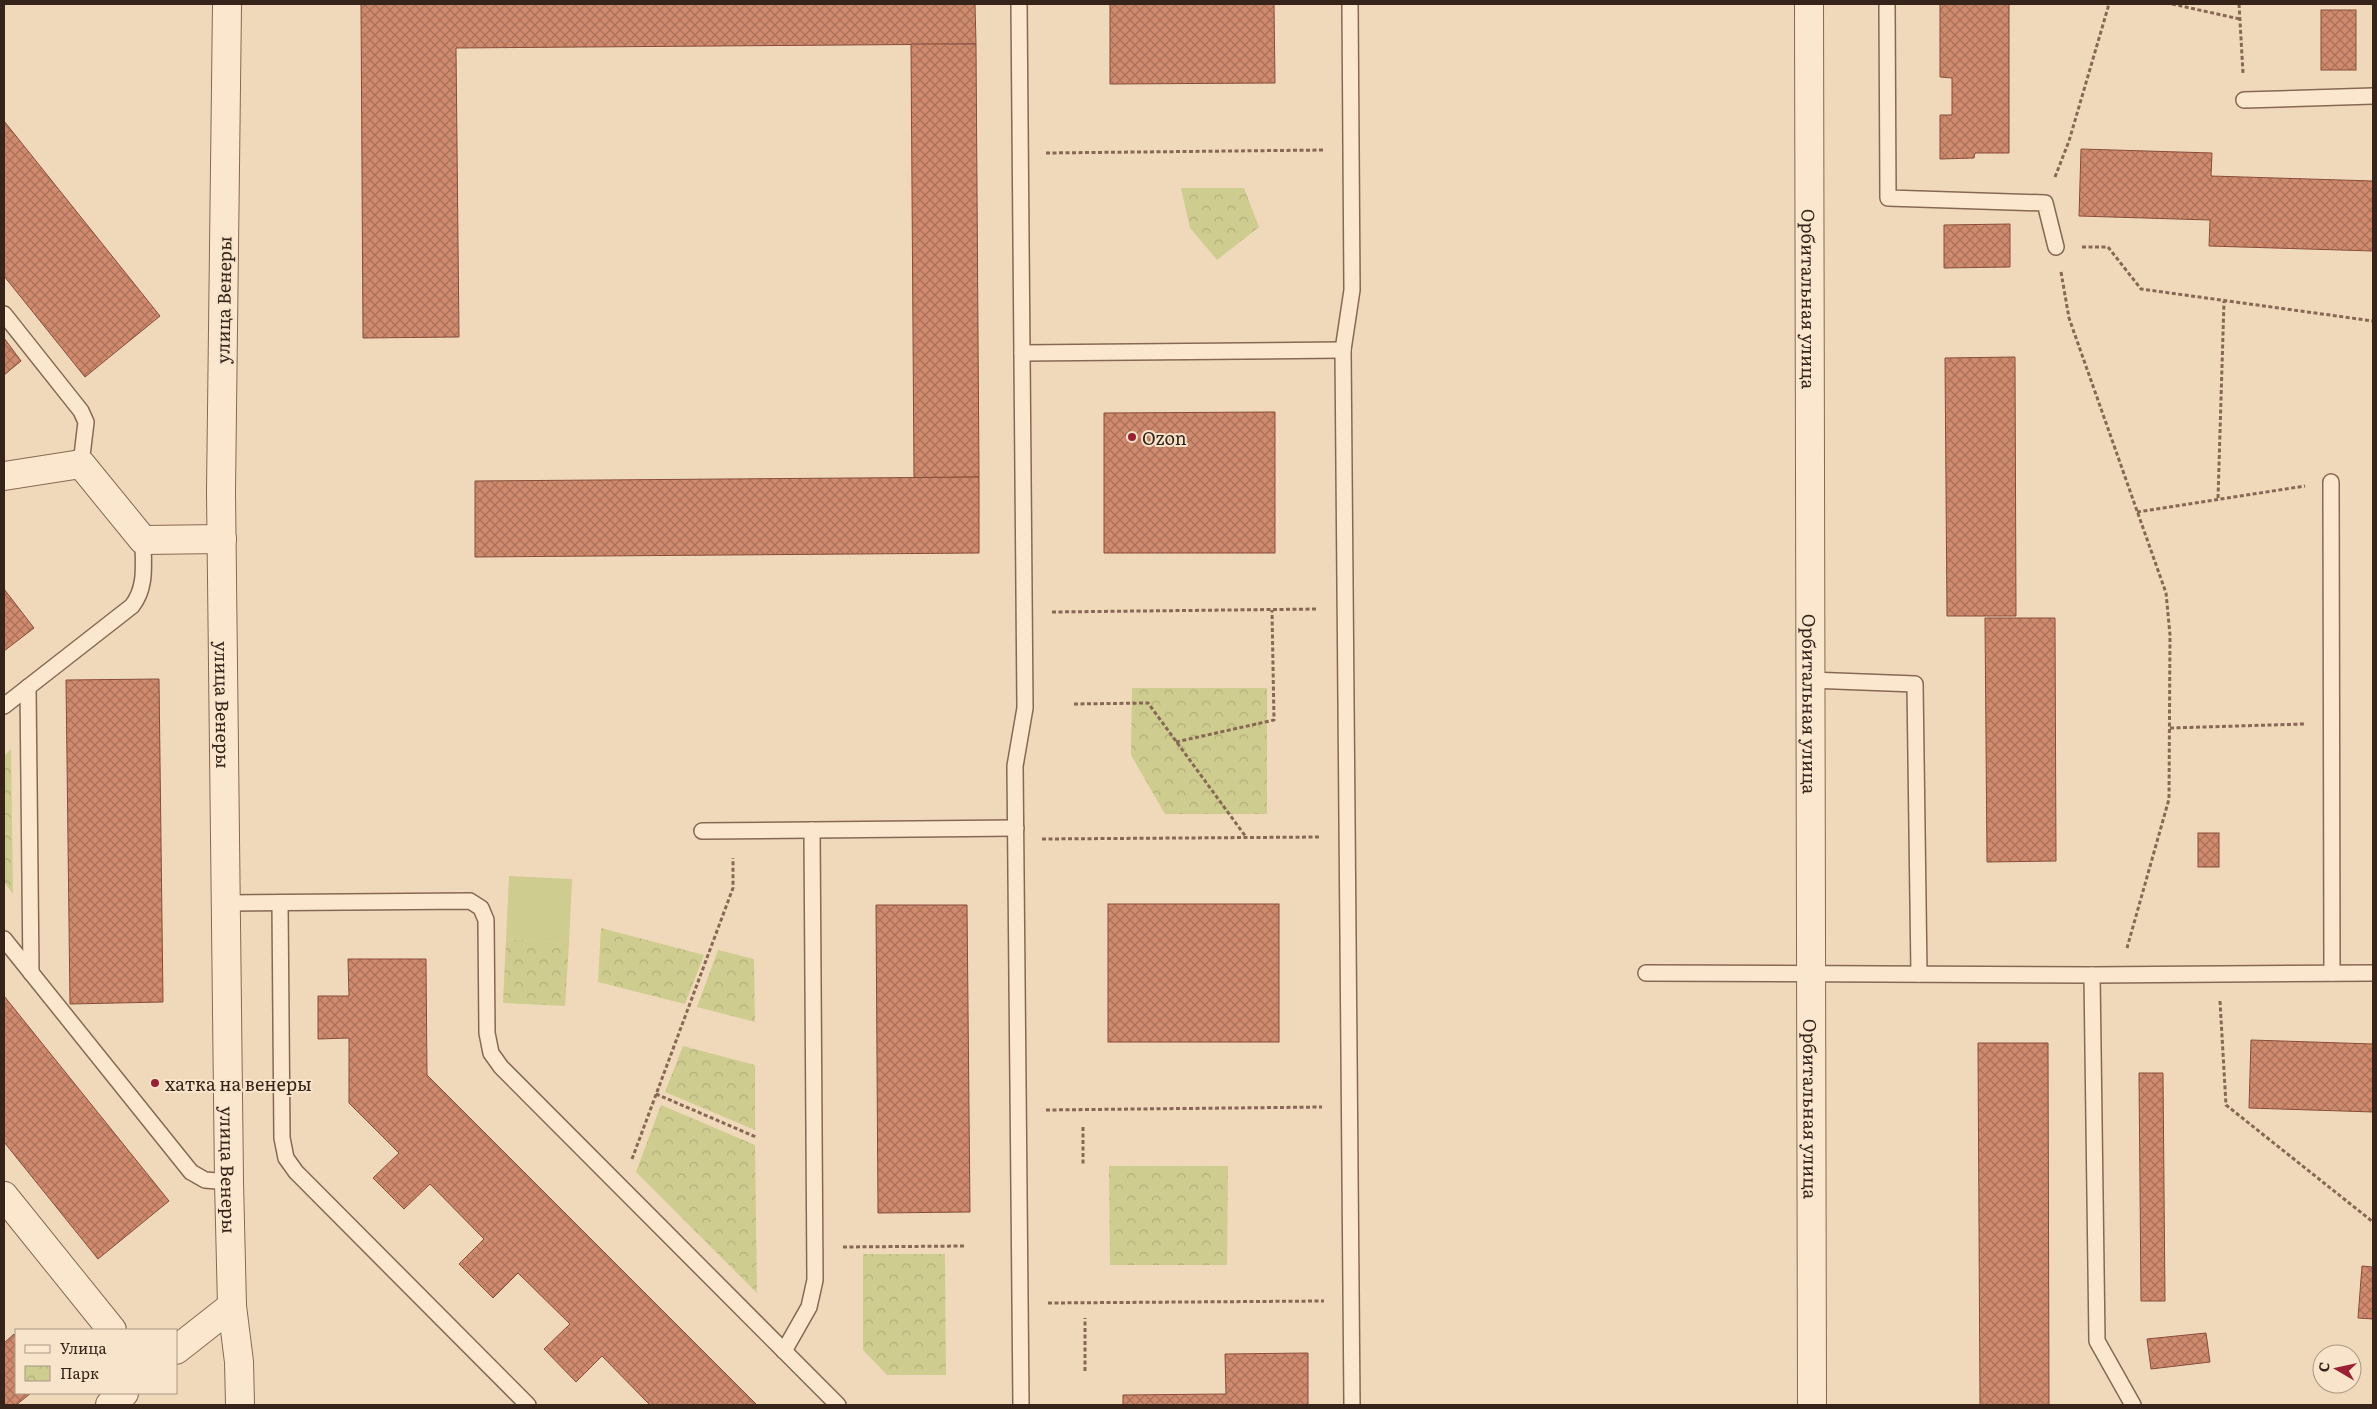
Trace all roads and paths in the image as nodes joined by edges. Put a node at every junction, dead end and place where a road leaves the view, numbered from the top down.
1 (227, 4) edge
2 (1020, 4) edge
3 (1350, 4) edge
4 (1809, 4) edge
5 (1887, 4) edge
6 (2109, 4) edge
7 (2172, 4) edge
8 (2239, 4) edge
9 (2240, 19) junction
10 (2373, 96) edge
11 (2244, 100) joint
12 (1351, 150) junction
13 (1020, 153) junction
14 (2045, 203) junction
15 (2056, 247) junction
16 (2224, 301) junction
17 (4, 314) edge
18 (2373, 321) edge
19 (1343, 350) junction
20 (1022, 353) junction
21 (81, 464) junction
22 (4, 476) edge
23 (2330, 482) joint
24 (2218, 498) junction
25 (2137, 512) junction
26 (222, 539) junction
27 (143, 540) junction
28 (1346, 609) junction
29 (1272, 610) junction
30 (1024, 612) junction
31 (1810, 680) junction
32 (28, 687) junction
33 (1074, 704) dead end
34 (4, 706) edge
35 (2331, 723) junction
36 (2170, 728) junction
37 (1176, 742) junction
38 (733, 830) junction
39 (812, 830) junction
40 (702, 831) dead end
41 (1016, 834) junction
42 (1347, 837) junction
43 (1246, 838) junction
44 (226, 903) junction
45 (280, 903) junction
46 (4, 939) edge
47 (1646, 972) dead end
48 (31, 973) junction
49 (2218, 973) junction
50 (2332, 973) junction
51 (2373, 973) edge
52 (1812, 974) junction
53 (1919, 974) junction
54 (2121, 974) junction
55 (2092, 975) junction
56 (656, 1094) junction
57 (1349, 1107) junction
58 (1018, 1110) junction
59 (1083, 1127) dead end
60 (756, 1137) dead end
61 (1083, 1166) dead end
62 (229, 1182) junction
63 (621, 1187) junction
64 (4, 1196) edge
65 (2373, 1222) edge
66 (964, 1246) dead end
67 (815, 1247) junction
68 (1351, 1301) junction
69 (1020, 1303) junction
70 (232, 1306) junction
71 (1085, 1318) dead end
72 (111, 1329) edge
73 (178, 1348) edge
74 (784, 1351) junction
75 (1085, 1371) dead end
76 (123, 1394) edge
77 (110, 1405) edge
78 (240, 1405) edge
79 (528, 1405) edge
80 (838, 1405) edge
81 (1020, 1405) edge
82 (1352, 1405) edge
83 (1812, 1405) edge
84 (2133, 1405) edge

1 - 26 street, улица Венеры
2 - 13 lane
3 - 12 lane
4 - 31 street, Орбитальная улица
5 - 14 lane
6 - 14 path
7 - 9 path
8 - 9 path
9 - 11 path
10 - 11 lane
12 - 13 path
12 - 19 lane
13 - 20 lane
14 - 15 lane
15 - 16 path
15 - 25 path
16 - 18 path
16 - 24 path
17 - 21 lane
19 - 20 lane
19 - 28 lane
20 - 30 lane
21 - 22 street
21 - 27 street
23 - 24 path
23 - 35 lane
24 - 25 path
25 - 36 path
26 - 27 street
26 - 44 street, улица Венеры
27 - 32 lane
28 - 29 path
28 - 42 lane
29 - 30 path
29 - 37 path
30 - 41 lane
31 - 52 street, Орбитальная улица
31 - 53 lane
32 - 34 lane
32 - 48 lane
33 - 37 path
35 - 36 path
35 - 50 lane
36 - 54 path
37 - 43 path
38 - 39 lane
38 - 40 lane
38 - 56 path
39 - 41 lane
39 - 67 lane
41 - 43 path
41 - 58 lane
42 - 43 path
42 - 57 lane
44 - 45 lane
44 - 62 street, улица Венеры
45 - 63 lane
45 - 79 lane
46 - 48 lane
47 - 52 lane
48 - 62 lane
49 - 50 lane
49 - 54 lane
49 - 65 path
50 - 51 lane
52 - 53 lane
52 - 83 street, Орбитальная улица
53 - 55 lane
54 - 55 lane
55 - 84 lane
56 - 60 path
56 - 63 path
57 - 58 path
57 - 68 lane
58 - 69 lane
59 - 61 path
62 - 70 street, улица Венеры
63 - 74 lane
64 - 72 street
66 - 67 path
67 - 74 lane
68 - 69 path
68 - 82 lane
69 - 81 lane
70 - 73 street
70 - 78 street, улица Венеры
71 - 75 path
74 - 80 lane
76 - 77 street

